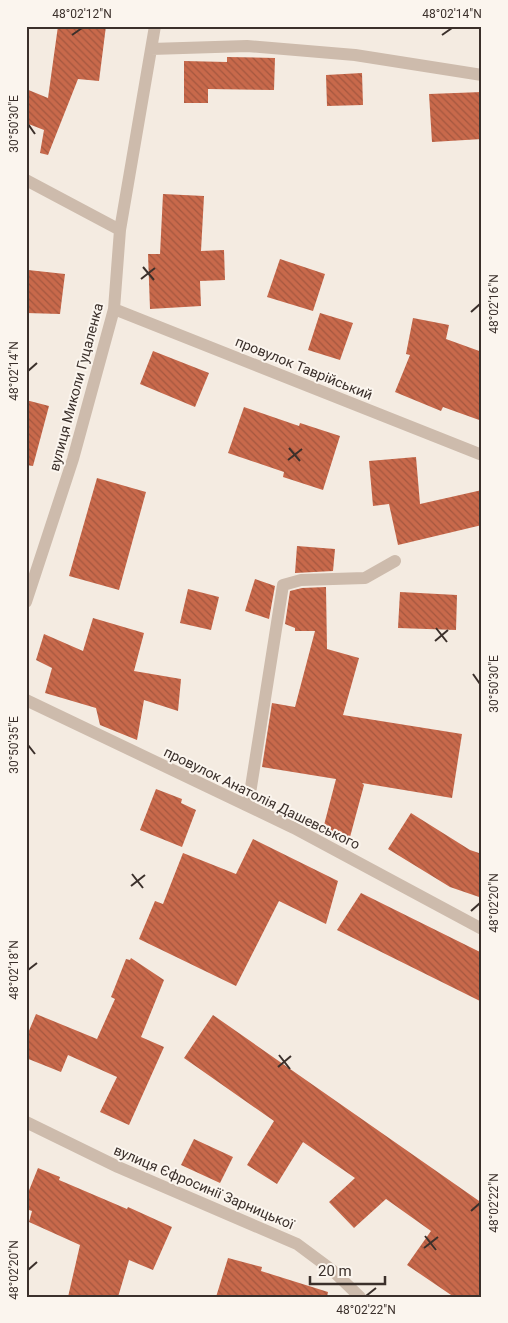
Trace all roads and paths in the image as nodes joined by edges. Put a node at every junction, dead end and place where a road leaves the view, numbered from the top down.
1 (154, 26) edge
2 (151, 49) junction
3 (482, 74) edge
4 (26, 180) edge
5 (120, 230) junction
6 (114, 309) junction
7 (482, 455) edge
8 (395, 561) dead end
9 (26, 602) edge
10 (26, 700) edge
11 (248, 806) junction
12 (482, 929) edge
13 (26, 1122) edge
14 (360, 1297) edge

1 - 2 street, вулиця Миколи Гуцаленка
2 - 3 street
2 - 5 street, вулиця Миколи Гуцаленка
4 - 5 street
5 - 6 street, вулиця Миколи Гуцаленка
6 - 7 street, провулок Таврійський
6 - 9 street, вулиця Миколи Гуцаленка
8 - 11 street
10 - 11 street, провулок Анатолія Дашевського
11 - 12 street, провулок Анатолія Дашевського
13 - 14 street, вулиця Єфросинії Зарницької

